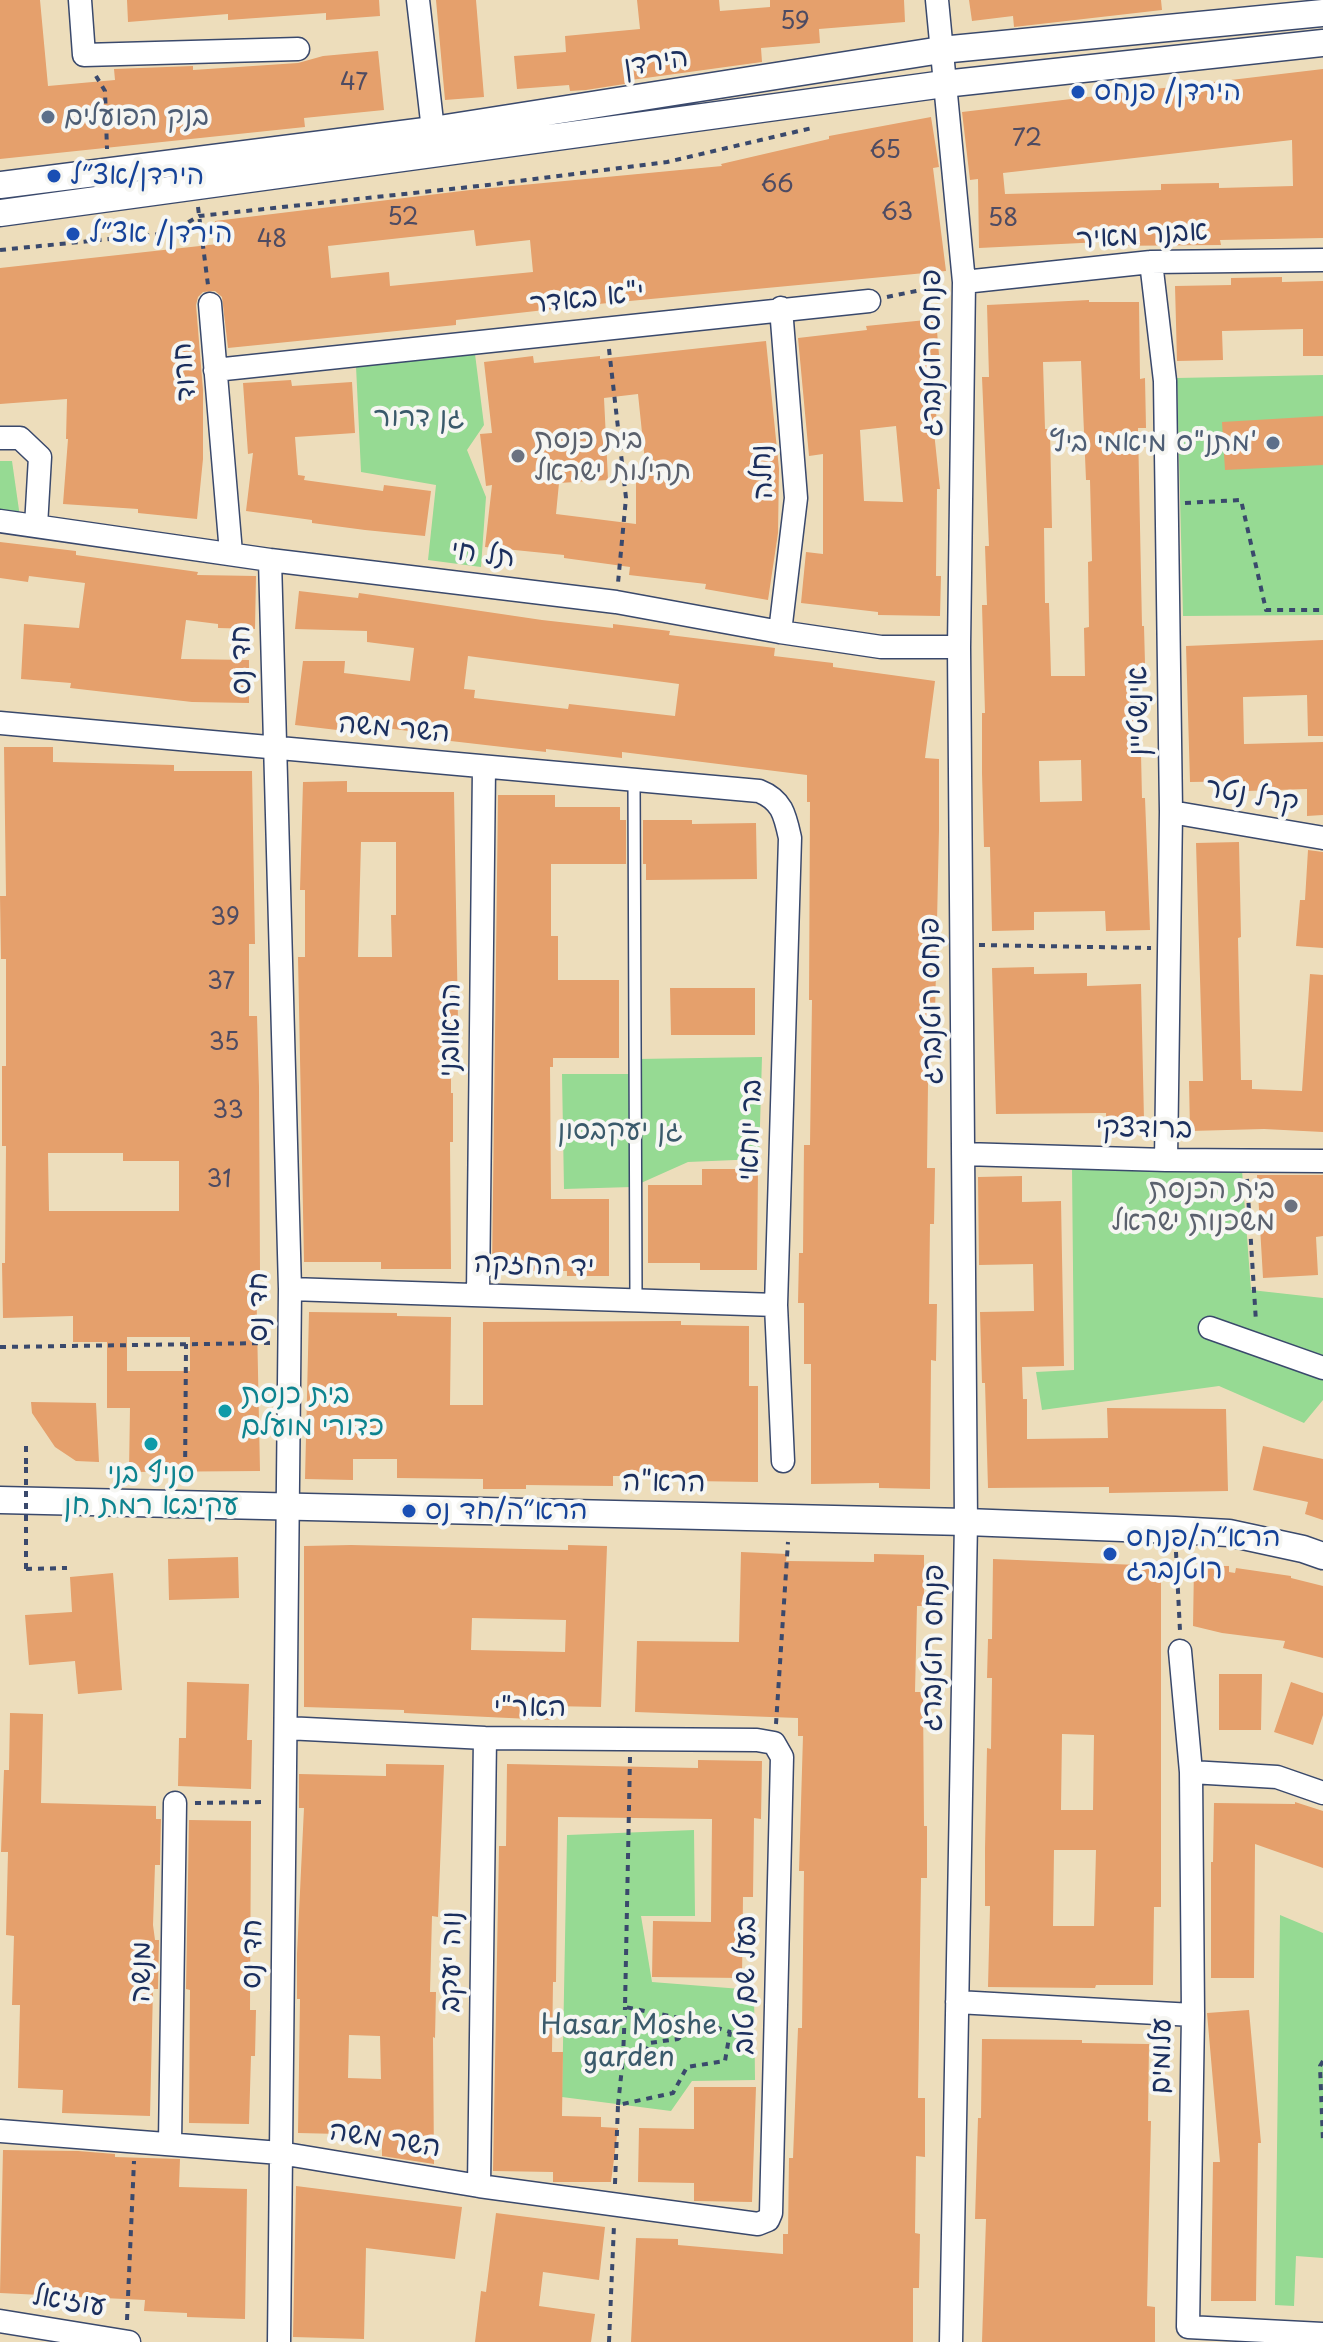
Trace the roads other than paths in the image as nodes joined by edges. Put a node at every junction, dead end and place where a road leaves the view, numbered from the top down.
1 (80, 0) edge
2 (418, 0) edge
3 (937, 0) edge
4 (1323, 13) edge
5 (1323, 43) edge
6 (298, 49) dead end
7 (941, 50) junction
8 (944, 84) junction
9 (433, 130) junction
10 (0, 185) edge
11 (0, 213) edge
12 (1323, 260) edge
13 (1151, 262) junction
14 (964, 282) junction
15 (869, 301) road end
16 (210, 304) road end
17 (781, 308) junction
18 (215, 370) junction
19 (0, 438) edge
20 (0, 521) edge
21 (36, 526) junction
22 (231, 553) junction
23 (270, 560) junction
24 (780, 632) junction
25 (959, 647) junction
26 (0, 723) edge
27 (274, 747) junction
28 (484, 768) junction
29 (634, 781) junction
30 (778, 802) joint
31 (1171, 812) junction
32 (1323, 838) edge
33 (963, 1154) junction
34 (1166, 1160) junction
35 (1323, 1161) edge
36 (290, 1289) junction
37 (478, 1294) junction
38 (636, 1299) junction
39 (776, 1305) junction
40 (1210, 1328) dead end
41 (1323, 1368) edge
42 (783, 1461) dead end
43 (0, 1500) edge
44 (289, 1507) junction
45 (966, 1522) junction
46 (1323, 1556) edge
47 (1180, 1651) road end
48 (286, 1728) junction
49 (485, 1738) junction
50 (774, 1743) joint
51 (1191, 1772) junction
52 (1323, 1793) edge
53 (175, 1803) road end
54 (957, 2002) junction
55 (1193, 2015) junction
56 (0, 2131) edge
57 (170, 2143) junction
58 (280, 2153) junction
59 (479, 2186) junction
60 (758, 2224) joint
61 (0, 2321) edge
62 (1323, 2334) edge
63 (1281, 2336) edge
64 (128, 2342) edge
65 (279, 2342) edge
66 (951, 2342) edge

1 - 6 street
2 - 9 street
3 - 7 street, פנחס רוטנברג
4 - 7 street, הירדן
5 - 8 street
7 - 8 street, פנחס רוטנברג
7 - 9 street, הירדן
8 - 11 street
8 - 14 street, פנחס רוטנברג
9 - 10 street, הירדן
12 - 13 street, אבנר מאיר
13 - 14 street, אבנר מאיר
13 - 31 street, אינשטיין
14 - 25 street, פנחס רוטנברג
15 - 17 street, י"א באדר
16 - 18 street, חרוד
17 - 18 street, י"א באדר
17 - 24 street, נחלה
18 - 22 street, חרוד
19 - 21 street
20 - 21 street, תל חי
21 - 22 street, תל חי
22 - 23 street, תל חי
23 - 24 street, תל חי
23 - 27 street, חד נס
24 - 25 street, תל חי
25 - 33 street, פנחס רוטנברג
26 - 27 street, השר משה
27 - 28 street, השר משה
27 - 36 street, חד נס
28 - 29 street, השר משה
28 - 37 street, הראובני
29 - 30 street, השר משה
29 - 38 lane
30 - 39 street, בר יוחאי
31 - 32 street, קרל נטר
31 - 34 street, אינשטיין
33 - 34 street, ברודצקי
33 - 45 street, פנחס רוטנברג
34 - 35 street, ברודצקי
36 - 37 street, יד החזקה
36 - 44 street, חד נס
37 - 38 street, יד החזקה
38 - 39 street, יד החזקה
39 - 42 street, בר יוחאי
40 - 41 street
43 - 44 street, הרא"ה
44 - 45 street, הרא"ה
44 - 48 street, חד נס
45 - 46 street, הרא"ה
45 - 54 street, פנחס רוטנברג
47 - 51 street, עלומים
48 - 49 street, האר"י
48 - 58 street, חד נס
49 - 50 street, האר"י
49 - 59 street, נוה יעקב
50 - 60 street, בעל שם טוב
51 - 52 street
51 - 55 street, עלומים
53 - 57 street, מנשה
54 - 55 street
54 - 66 street, פנחס רוטנברג
55 - 63 street, עלומים
56 - 57 street, השר משה
57 - 58 street, השר משה
58 - 59 street, השר משה
58 - 65 street, חד נס
59 - 60 street, השר משה
61 - 64 street, עוזיאל
62 - 63 street, עלומים

